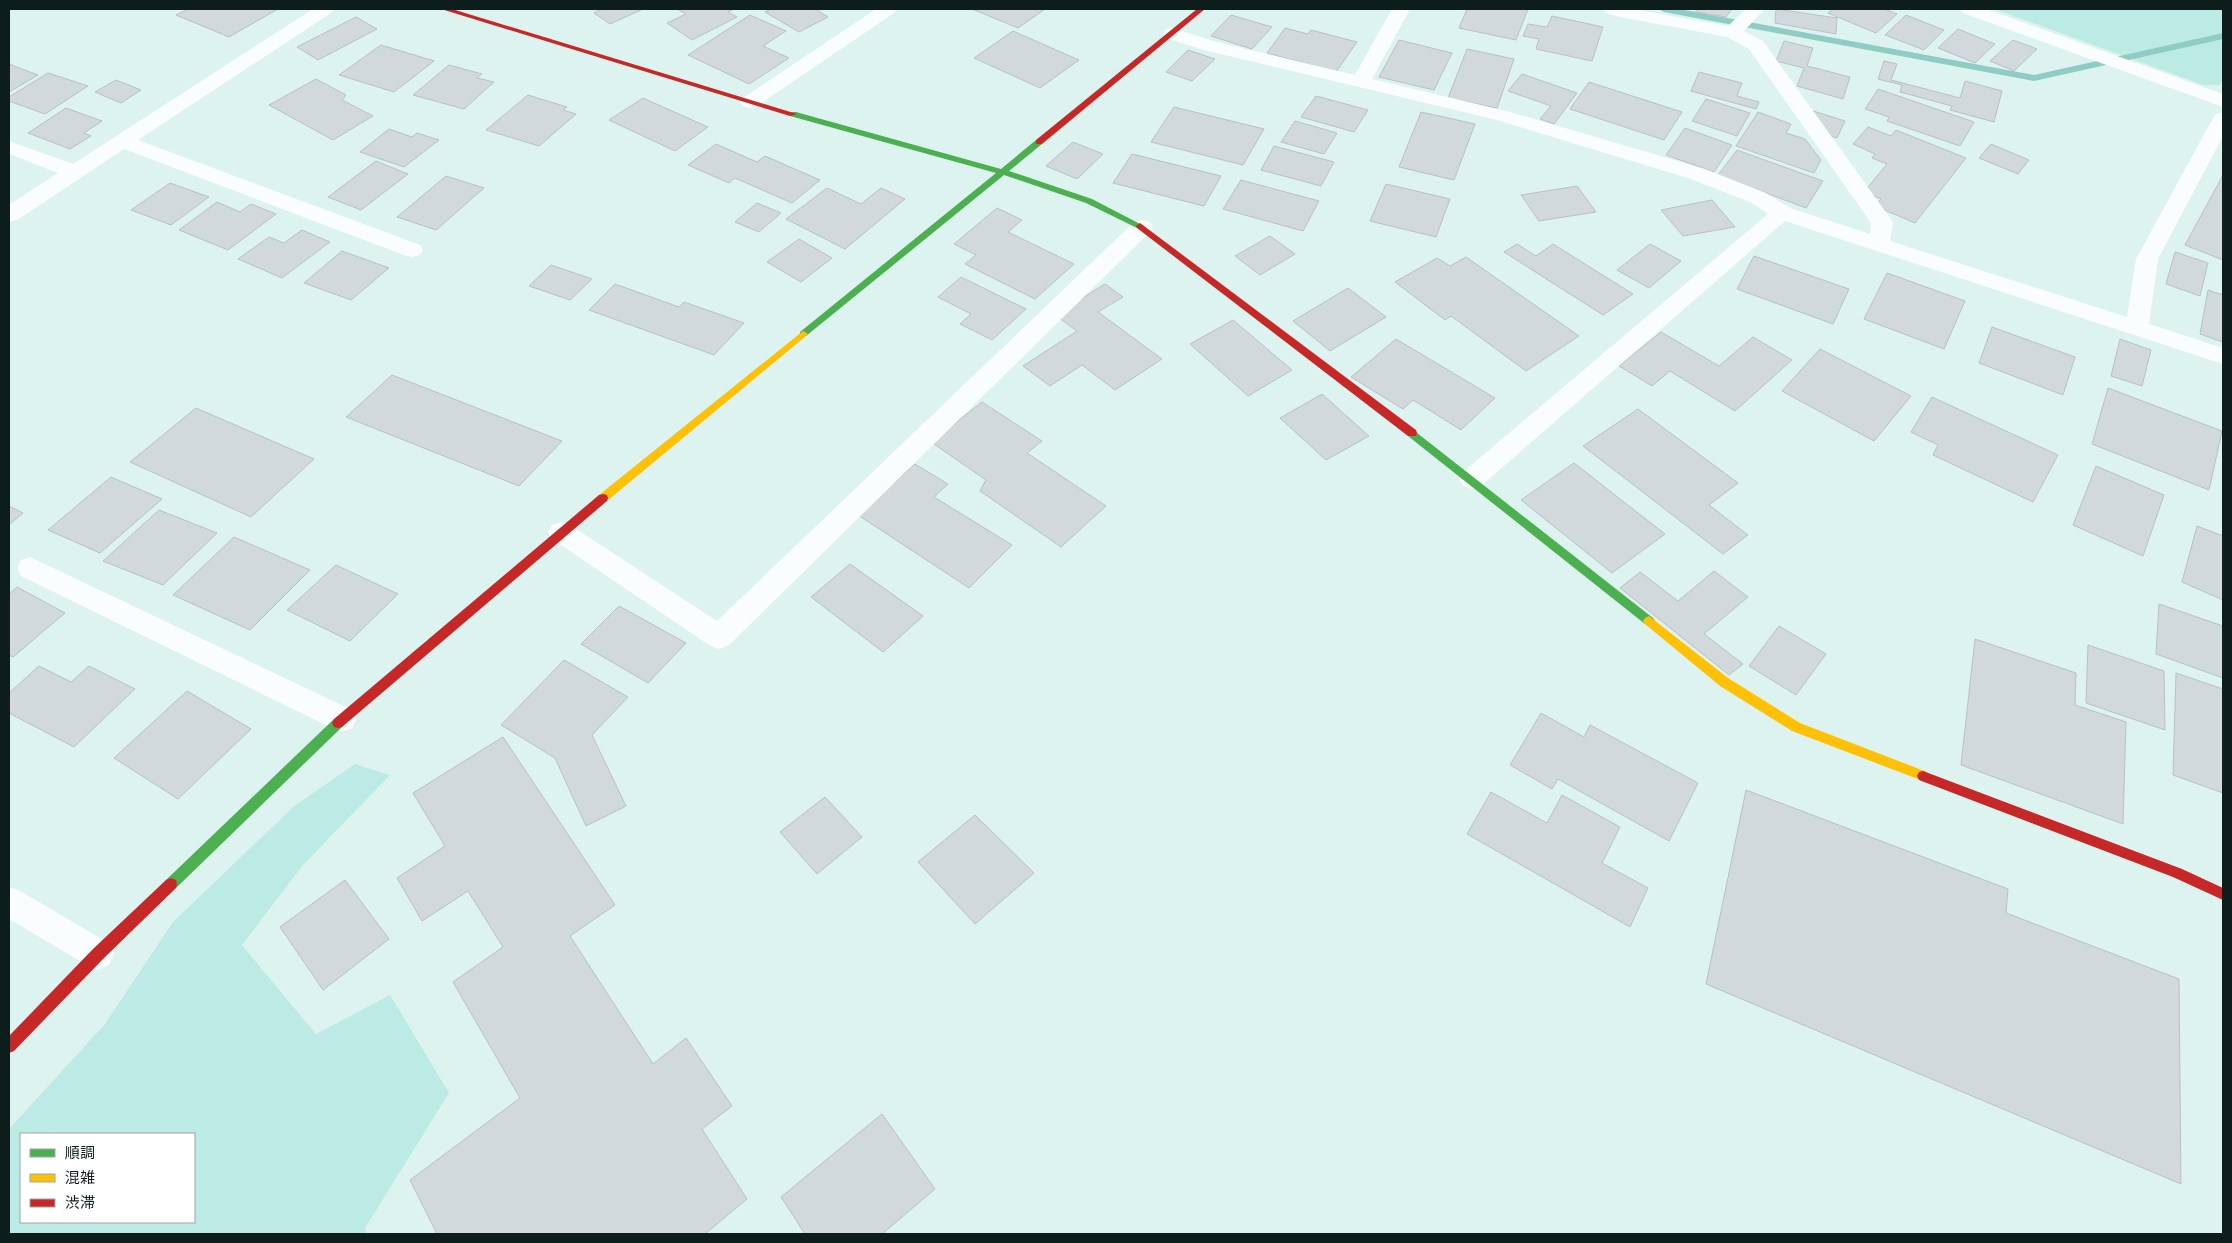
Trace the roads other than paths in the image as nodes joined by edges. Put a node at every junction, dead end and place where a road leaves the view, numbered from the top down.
1 (325, 9) edge
2 (445, 9) edge
3 (888, 9) edge
4 (1201, 9) edge
5 (1401, 9) edge
6 (1612, 9) edge
7 (1756, 9) edge
8 (1969, 9) edge
9 (1732, 32) junction
10 (1172, 34) junction
11 (1361, 82) junction
12 (2223, 101) edge
13 (750, 102) junction
14 (2223, 118) edge
15 (122, 141) junction
16 (9, 147) edge
17 (74, 172) junction
18 (1003, 172) junction
19 (1782, 213) junction
20 (9, 215) edge
21 (1142, 227) junction
22 (1879, 244) junction
23 (412, 250) dead end
24 (2137, 329) junction
25 (2223, 356) edge
26 (1472, 479) junction
27 (561, 532) junction
28 (30, 568) dead end
29 (342, 719) junction
30 (2223, 894) edge
31 (9, 902) edge
32 (98, 954) junction
33 (9, 1046) edge

1 - 15 street
2 - 13 street
3 - 13 street
4 - 10 street
5 - 11 street
6 - 9 street
7 - 9 street
8 - 12 street
9 - 22 street
10 - 11 street
10 - 18 street
11 - 19 street
13 - 18 street
14 - 24 street
15 - 17 street
15 - 23 street
16 - 17 street
17 - 20 street
18 - 21 street
18 - 27 street
19 - 22 street
19 - 26 street
21 - 26 street
21 - 27 street
22 - 24 street
24 - 25 street
26 - 30 street
27 - 29 street
28 - 29 street
29 - 32 street
31 - 32 street
32 - 33 street

